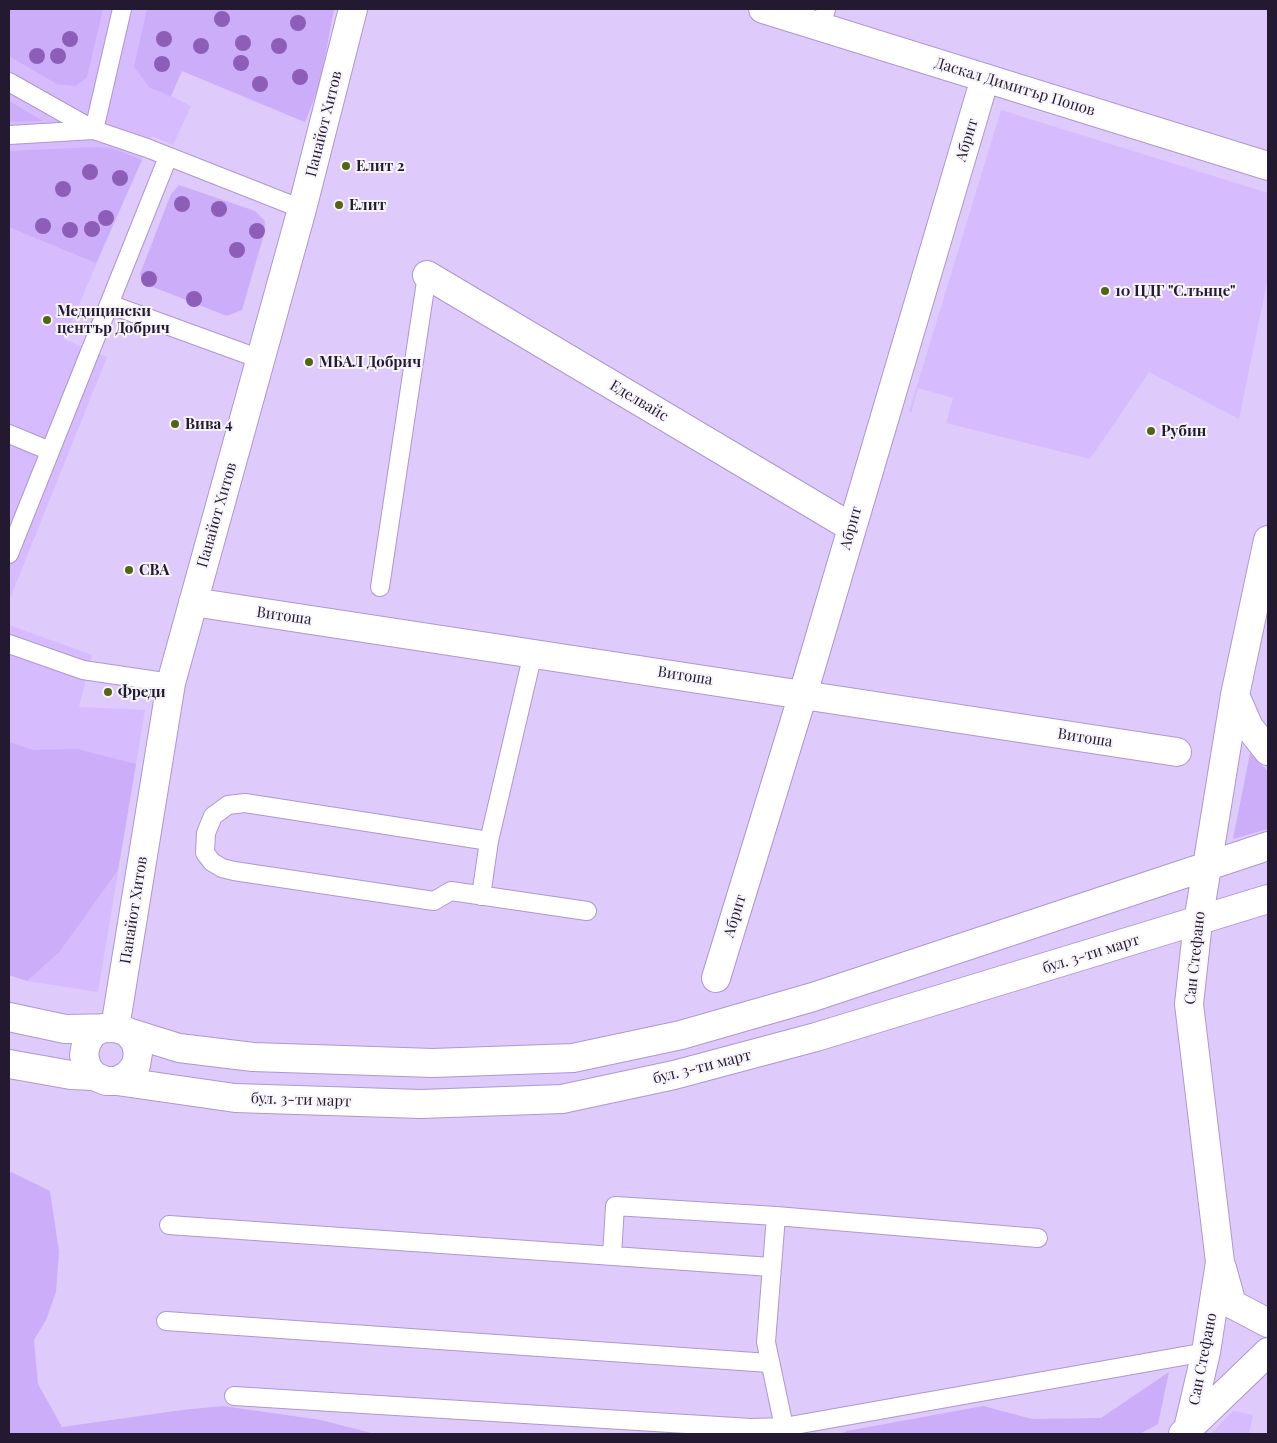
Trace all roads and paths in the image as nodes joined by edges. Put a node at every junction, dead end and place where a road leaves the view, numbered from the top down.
1 (122, 9) edge
2 (353, 9) edge
3 (763, 9) edge
4 (792, 13) edge
5 (824, 18) edge
6 (985, 78) junction
7 (9, 82) edge
8 (94, 130) junction
9 (9, 135) edge
10 (168, 157) junction
11 (1268, 166) edge
12 (302, 209) junction
13 (427, 274) joint
14 (109, 304) junction
15 (260, 359) junction
16 (9, 434) edge
17 (50, 451) junction
18 (851, 527) junction
19 (1268, 540) edge
20 (9, 554) edge
21 (380, 587) dead end
22 (193, 602) junction
23 (9, 644) edge
24 (533, 653) junction
25 (171, 683) junction
26 (803, 694) junction
27 (1236, 695) junction
28 (1268, 751) edge
29 (1177, 752) dead end
30 (489, 841) junction
31 (1268, 846) edge
32 (1207, 866) junction
33 (481, 896) junction
34 (1268, 899) edge
35 (587, 911) dead end
36 (1198, 922) junction
37 (716, 978) dead end
38 (9, 1017) edge
39 (114, 1029) junction
40 (9, 1064) edge
41 (105, 1078) junction
42 (776, 1216) junction
43 (169, 1225) dead end
44 (1038, 1238) dead end
45 (612, 1255) junction
46 (1220, 1262) junction
47 (771, 1267) junction
48 (166, 1320) dead end
49 (1268, 1323) edge
50 (1206, 1352) junction
51 (1268, 1352) edge
52 (769, 1363) junction
53 (1258, 1370) edge
54 (234, 1396) dead end
55 (784, 1427) junction
56 (1185, 1432) edge

1 - 8 lane
2 - 12 street, Панайот Хитов
3 - 4 street, Даскал Димитър Попов
4 - 5 street, Даскал Димитър Попов
5 - 6 street, Даскал Димитър Попов
6 - 11 street, Даскал Димитър Попов
6 - 18 street, Абрит
7 - 8 lane
8 - 9 lane
8 - 10 lane
10 - 12 lane
10 - 14 lane
12 - 15 street, Панайот Хитов
13 - 18 street, Еделвайс
13 - 21 lane
14 - 15 lane
14 - 17 lane
15 - 22 street, Панайот Хитов
16 - 17 lane
17 - 20 lane
18 - 26 street, Абрит
19 - 27 street, Сан Стефано
22 - 24 street, Витоша
22 - 25 street, Панайот Хитов
23 - 25 lane
24 - 26 street, Витоша
24 - 30 lane
25 - 39 street, Панайот Хитов
26 - 29 street, Витоша
26 - 37 street, Абрит
27 - 28 street
27 - 32 street, Сан Стефано
30 - 33 lane
30 - 33 lane
31 - 32 street
32 - 36 street, Сан Стефано
32 - 39 street
33 - 35 lane
34 - 36 street, бул. 3-ти март
36 - 41 street, бул. 3-ти март
36 - 46 street, Сан Стефано
38 - 39 street
39 - 41 street
39 - 41 street
40 - 41 street, бул. 3-ти март
42 - 44 lane
42 - 45 lane
42 - 47 lane
43 - 45 lane
45 - 47 lane
46 - 49 street
46 - 50 street, Сан Стефано
47 - 52 lane
48 - 52 lane
50 - 55 lane
50 - 56 street, Сан Стефано
51 - 53 street
52 - 55 lane
53 - 56 street
54 - 55 lane

